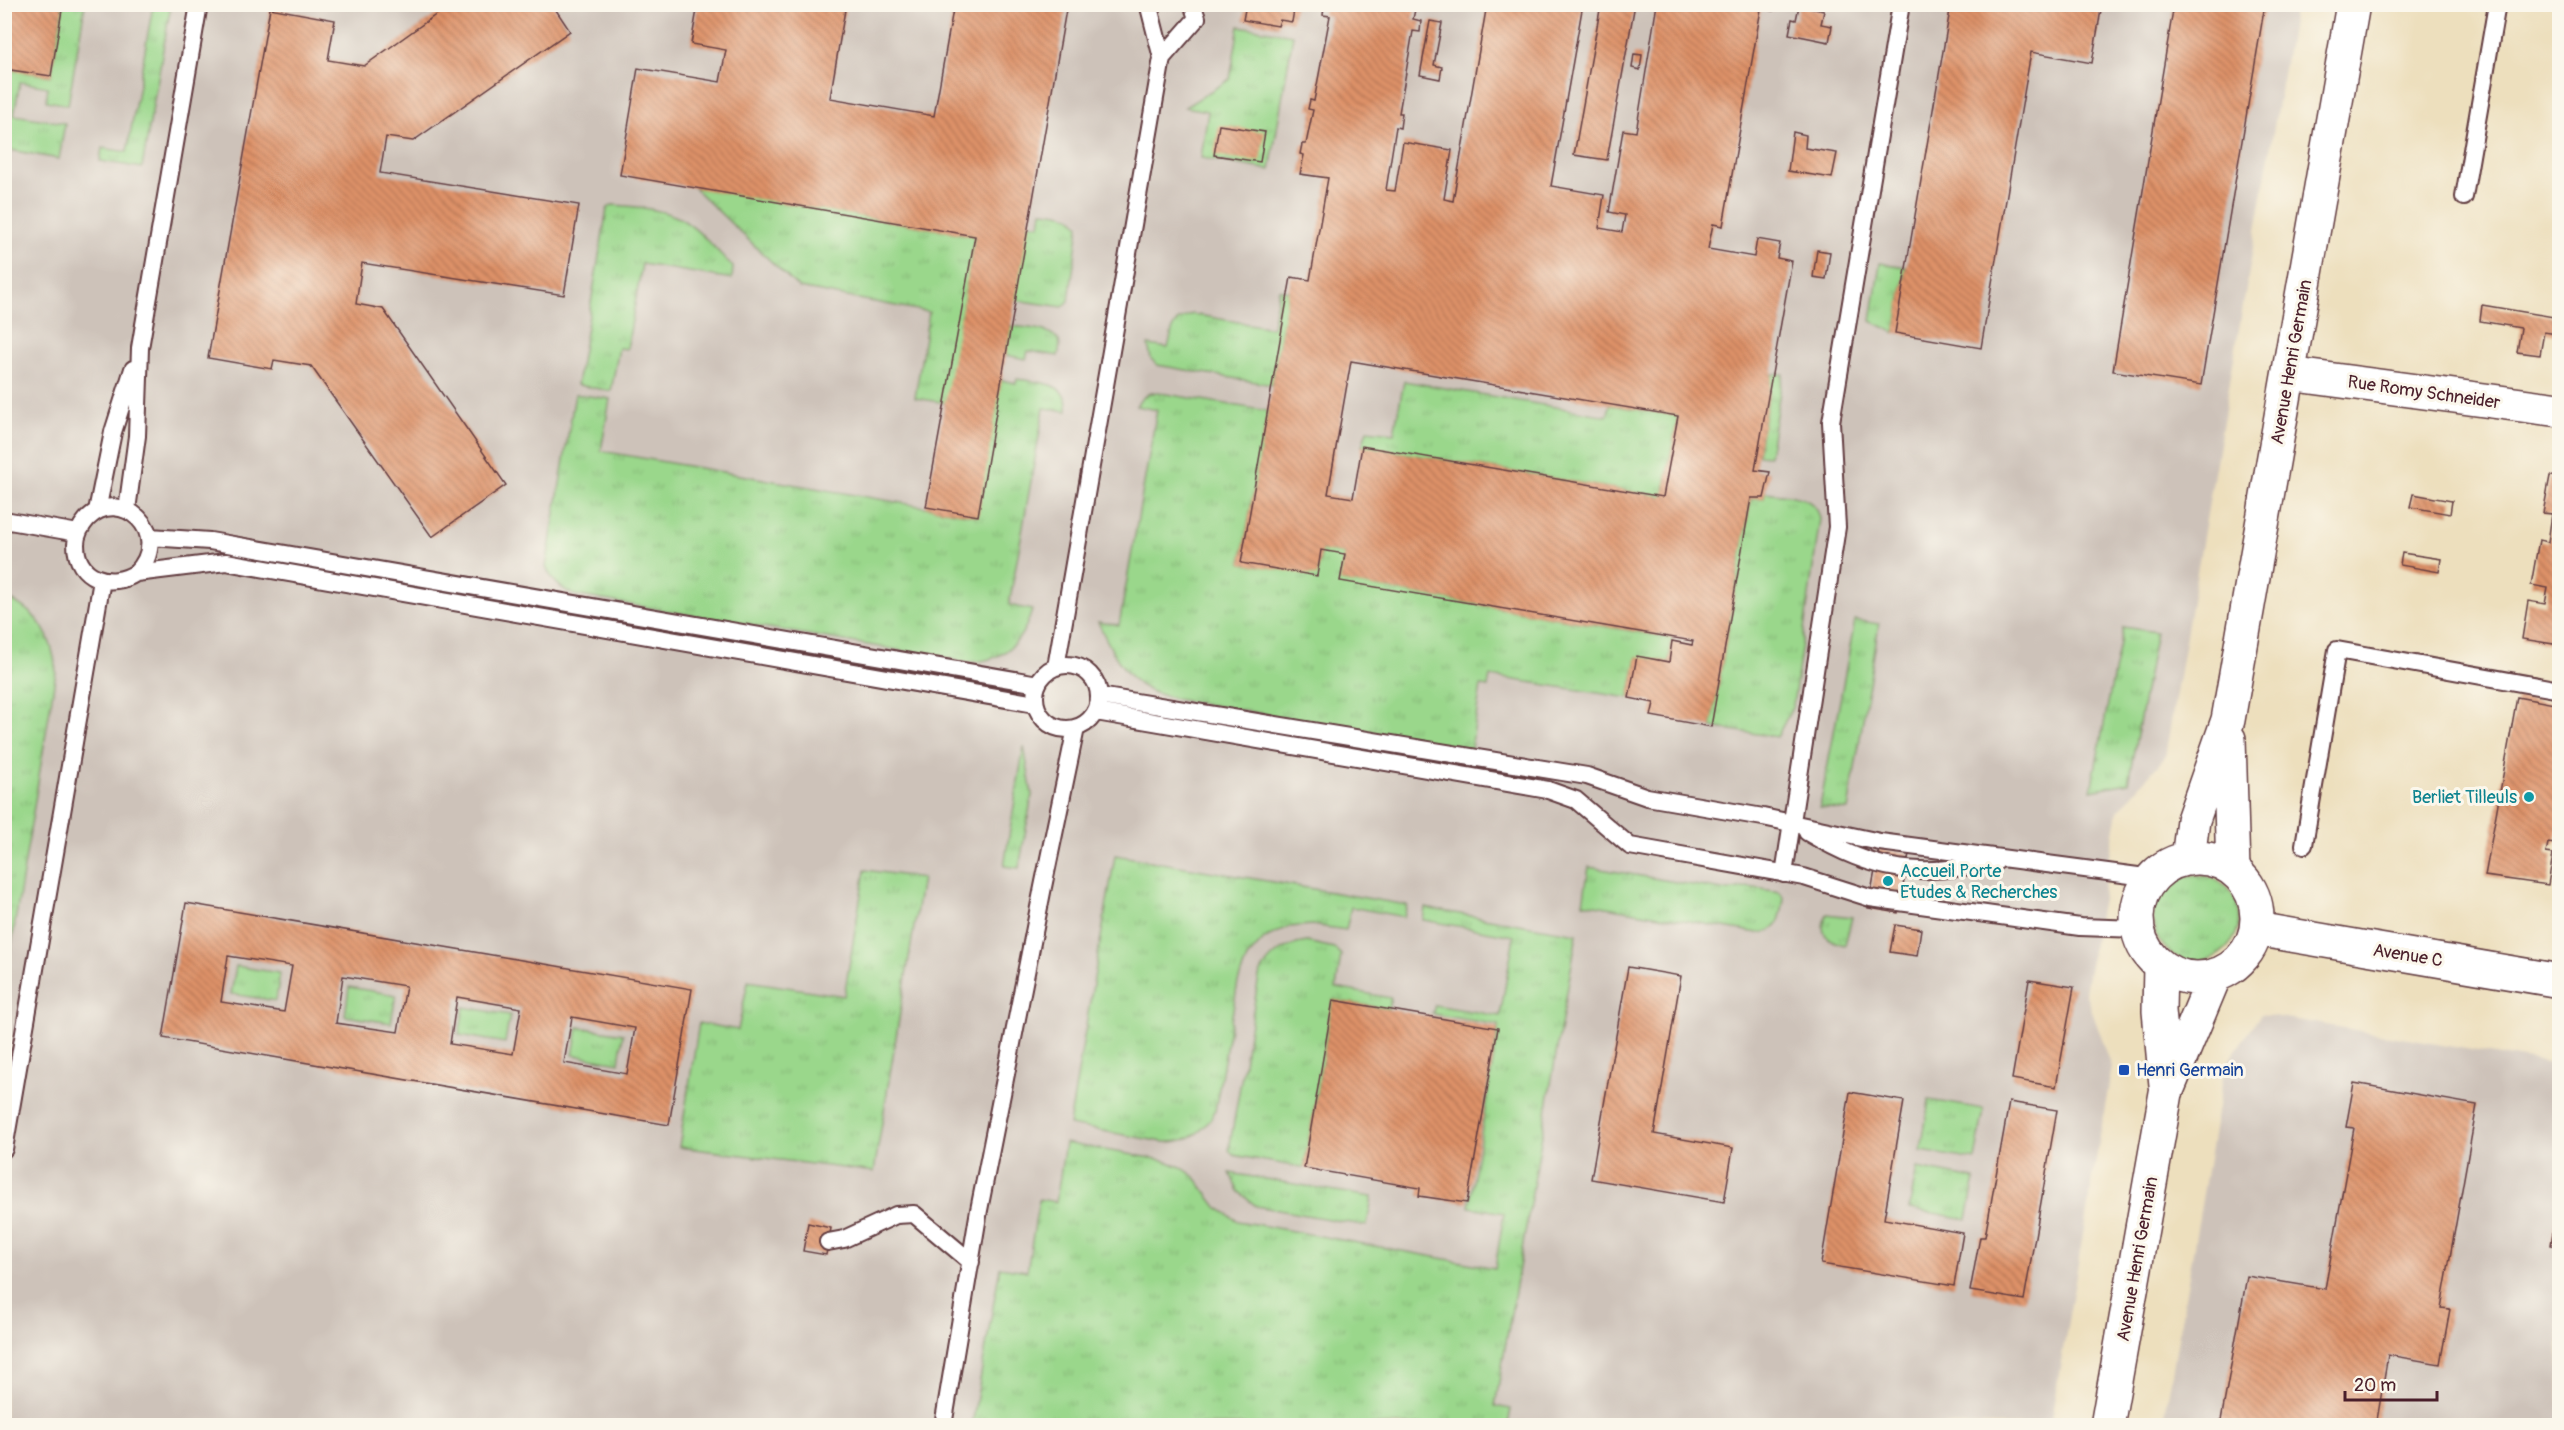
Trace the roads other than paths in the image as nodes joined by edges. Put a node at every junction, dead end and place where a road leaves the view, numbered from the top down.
1 (199, 4) edge
2 (1150, 4) edge
3 (1192, 4) edge
4 (1901, 4) edge
5 (2353, 4) edge
6 (2497, 4) edge
7 (1162, 58) junction
8 (2464, 197) dead end
9 (140, 348) junction
10 (2289, 374) junction
11 (2559, 410) edge
12 (127, 510) junction
13 (97, 512) junction
14 (4, 520) edge
15 (78, 533) junction
16 (150, 537) junction
17 (136, 573) junction
18 (102, 580) junction
19 (1056, 667) junction
20 (1038, 684) junction
21 (2559, 690) edge
22 (1035, 704) junction
23 (1097, 704) junction
24 (2228, 720) junction
25 (1076, 728) junction
26 (1793, 824) junction
27 (2304, 845) dead end
28 (2008, 859) junction
29 (2188, 859) junction
30 (2233, 870) junction
31 (1784, 874) junction
32 (2153, 878) junction
33 (2138, 928) junction
34 (2256, 929) junction
35 (2160, 966) junction
36 (2216, 975) junction
37 (2559, 981) edge
38 (2166, 1093) junction
39 (4, 1149) edge
40 (828, 1242) dead end
41 (970, 1262) junction
42 (943, 1425) edge
43 (2107, 1425) edge

1 - 9 lane
2 - 7 lane
3 - 7 lane
4 - 26 lane
5 - 10 street, Avenue Henri Germain
6 - 8 lane
7 - 19 lane
9 - 12 lane
9 - 13 lane
10 - 11 street, Rue Romy Schneider
10 - 24 street, Avenue Henri Germain
12 - 13 lane
12 - 16 lane
13 - 15 lane
14 - 15 lane
15 - 18 lane
16 - 17 lane
16 - 20 lane
17 - 18 lane
17 - 22 lane
18 - 39 lane
19 - 20 lane
19 - 23 lane
20 - 22 lane
21 - 27 lane
22 - 25 lane
23 - 25 lane
23 - 26 lane
23 - 31 lane
24 - 29 street, Avenue Henri Germain
24 - 30 street, Avenue Henri Germain
25 - 41 lane
26 - 28 lane
26 - 28 lane
26 - 31 lane
28 - 32 lane
29 - 30 street
29 - 32 street
30 - 34 street
31 - 33 lane
32 - 33 street
33 - 35 street
34 - 36 street
34 - 37 street, Avenue C
35 - 36 street
35 - 38 street, Avenue Henri Germain
36 - 38 street, Avenue Henri Germain
38 - 43 street, Avenue Henri Germain
40 - 41 lane
41 - 42 lane

